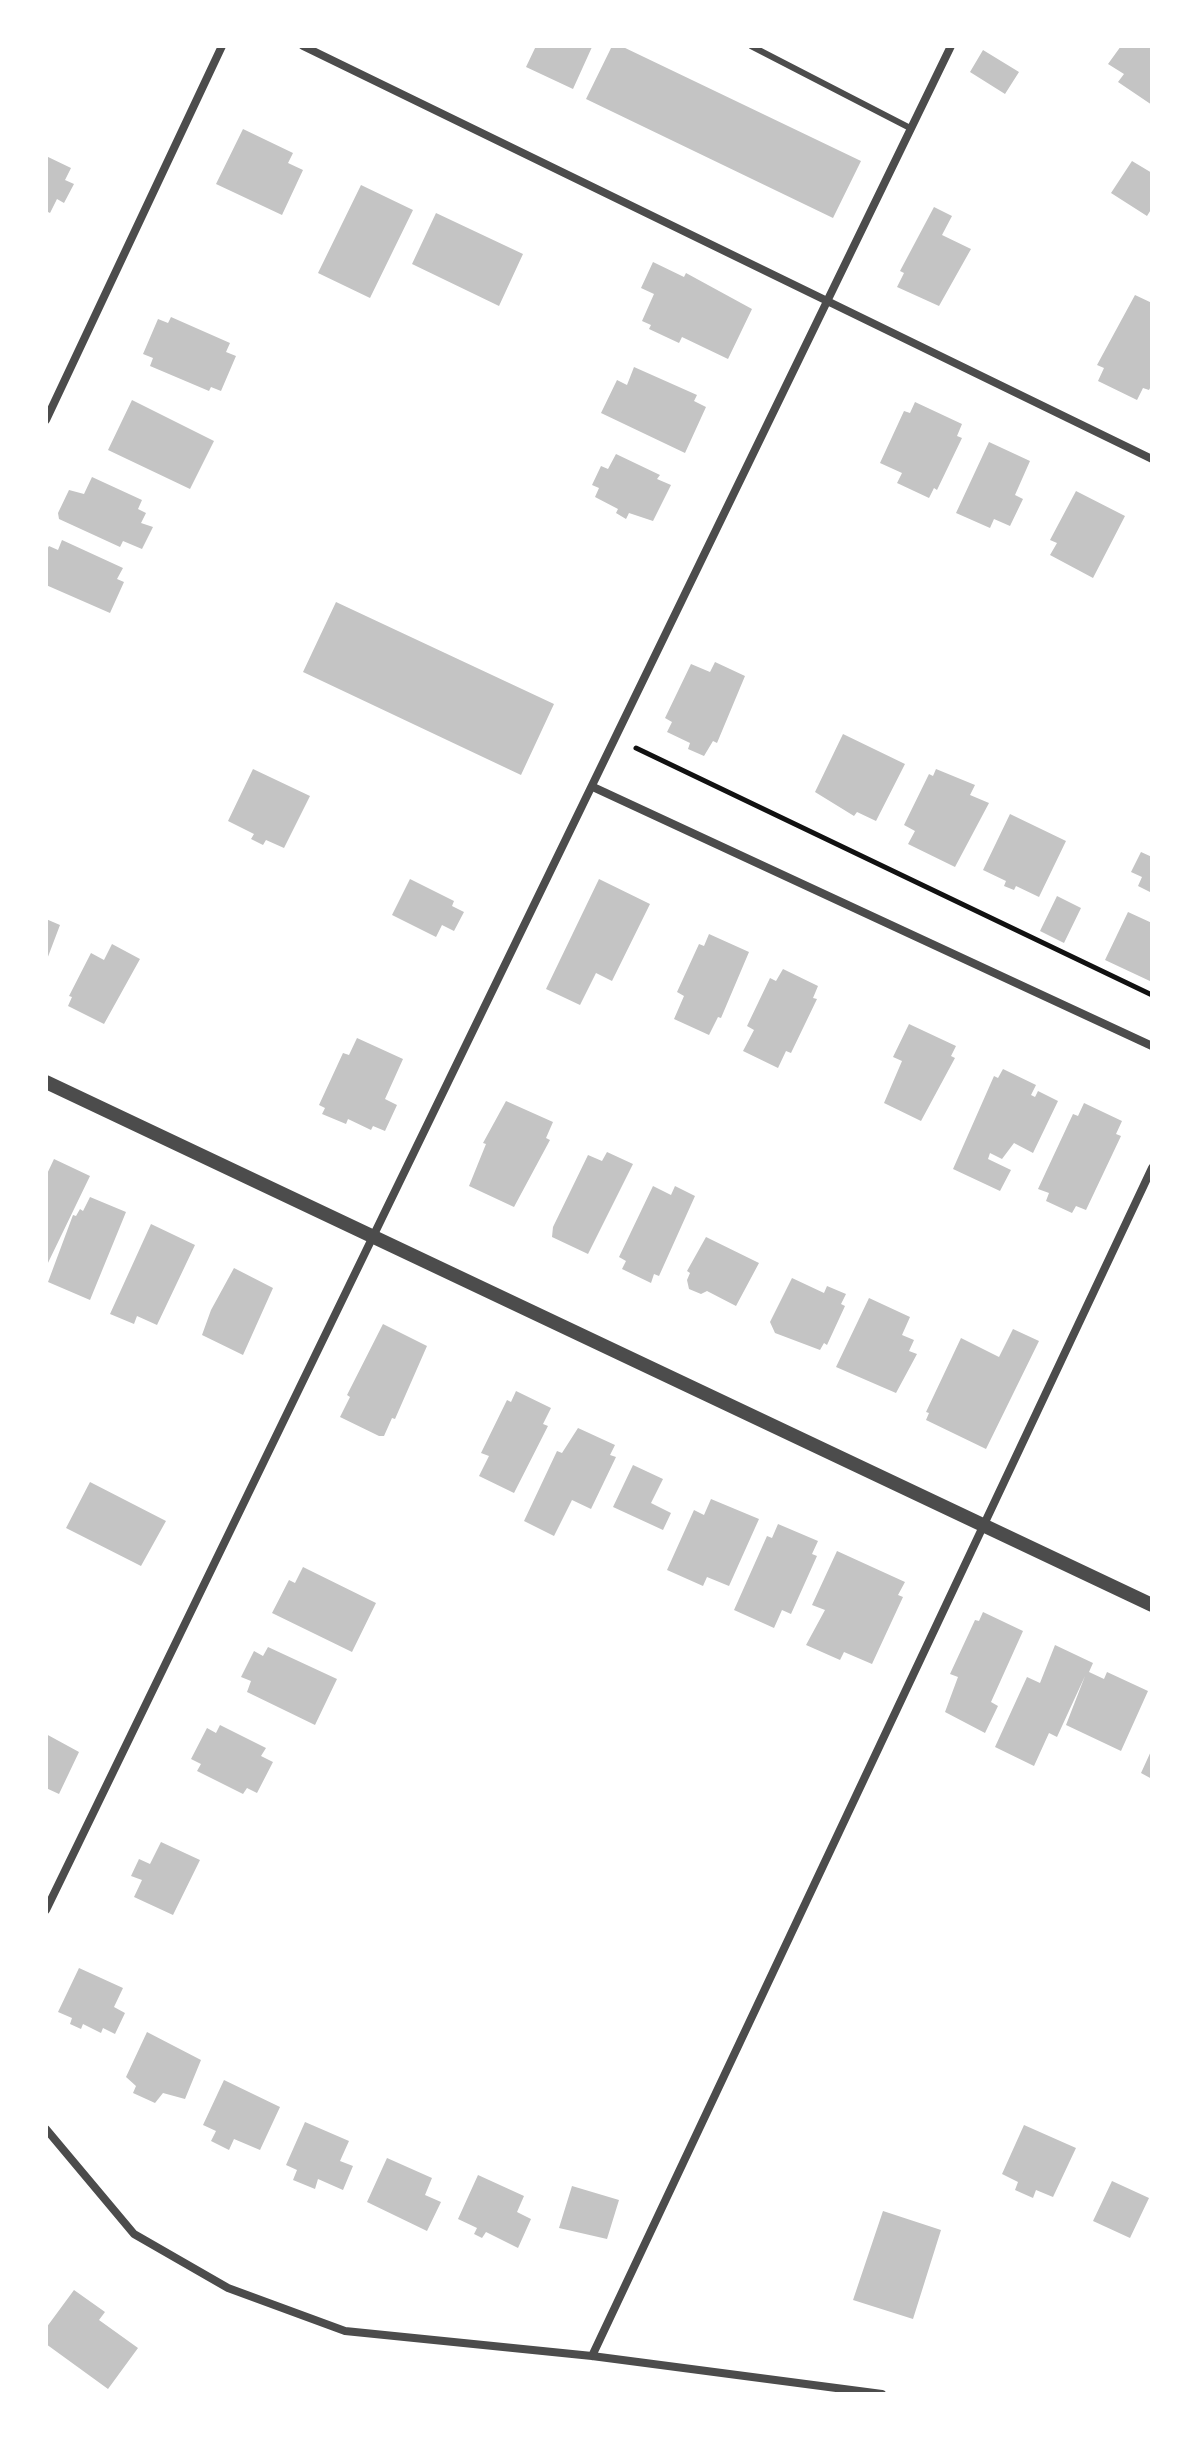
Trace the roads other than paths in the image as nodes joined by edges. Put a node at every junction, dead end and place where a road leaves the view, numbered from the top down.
1 (222, 46) edge
2 (303, 46) edge
3 (751, 46) edge
4 (951, 46) edge
5 (910, 128) junction
6 (830, 302) junction
7 (46, 420) edge
8 (1152, 459) edge
9 (593, 787) junction
10 (1152, 1046) edge
11 (46, 1082) edge
12 (1152, 1168) edge
13 (373, 1237) junction
14 (985, 1525) junction
15 (1152, 1605) edge
16 (46, 1910) edge
17 (46, 2129) edge
18 (592, 2356) junction
19 (882, 2394) edge

1 - 7 street
2 - 6 street
3 - 5 lane
4 - 5 street
5 - 6 street
6 - 8 street
6 - 9 street
9 - 10 street
9 - 13 street
11 - 13 street
12 - 14 street
13 - 14 street
13 - 16 street
14 - 15 street
14 - 18 street
17 - 18 street
18 - 19 street

